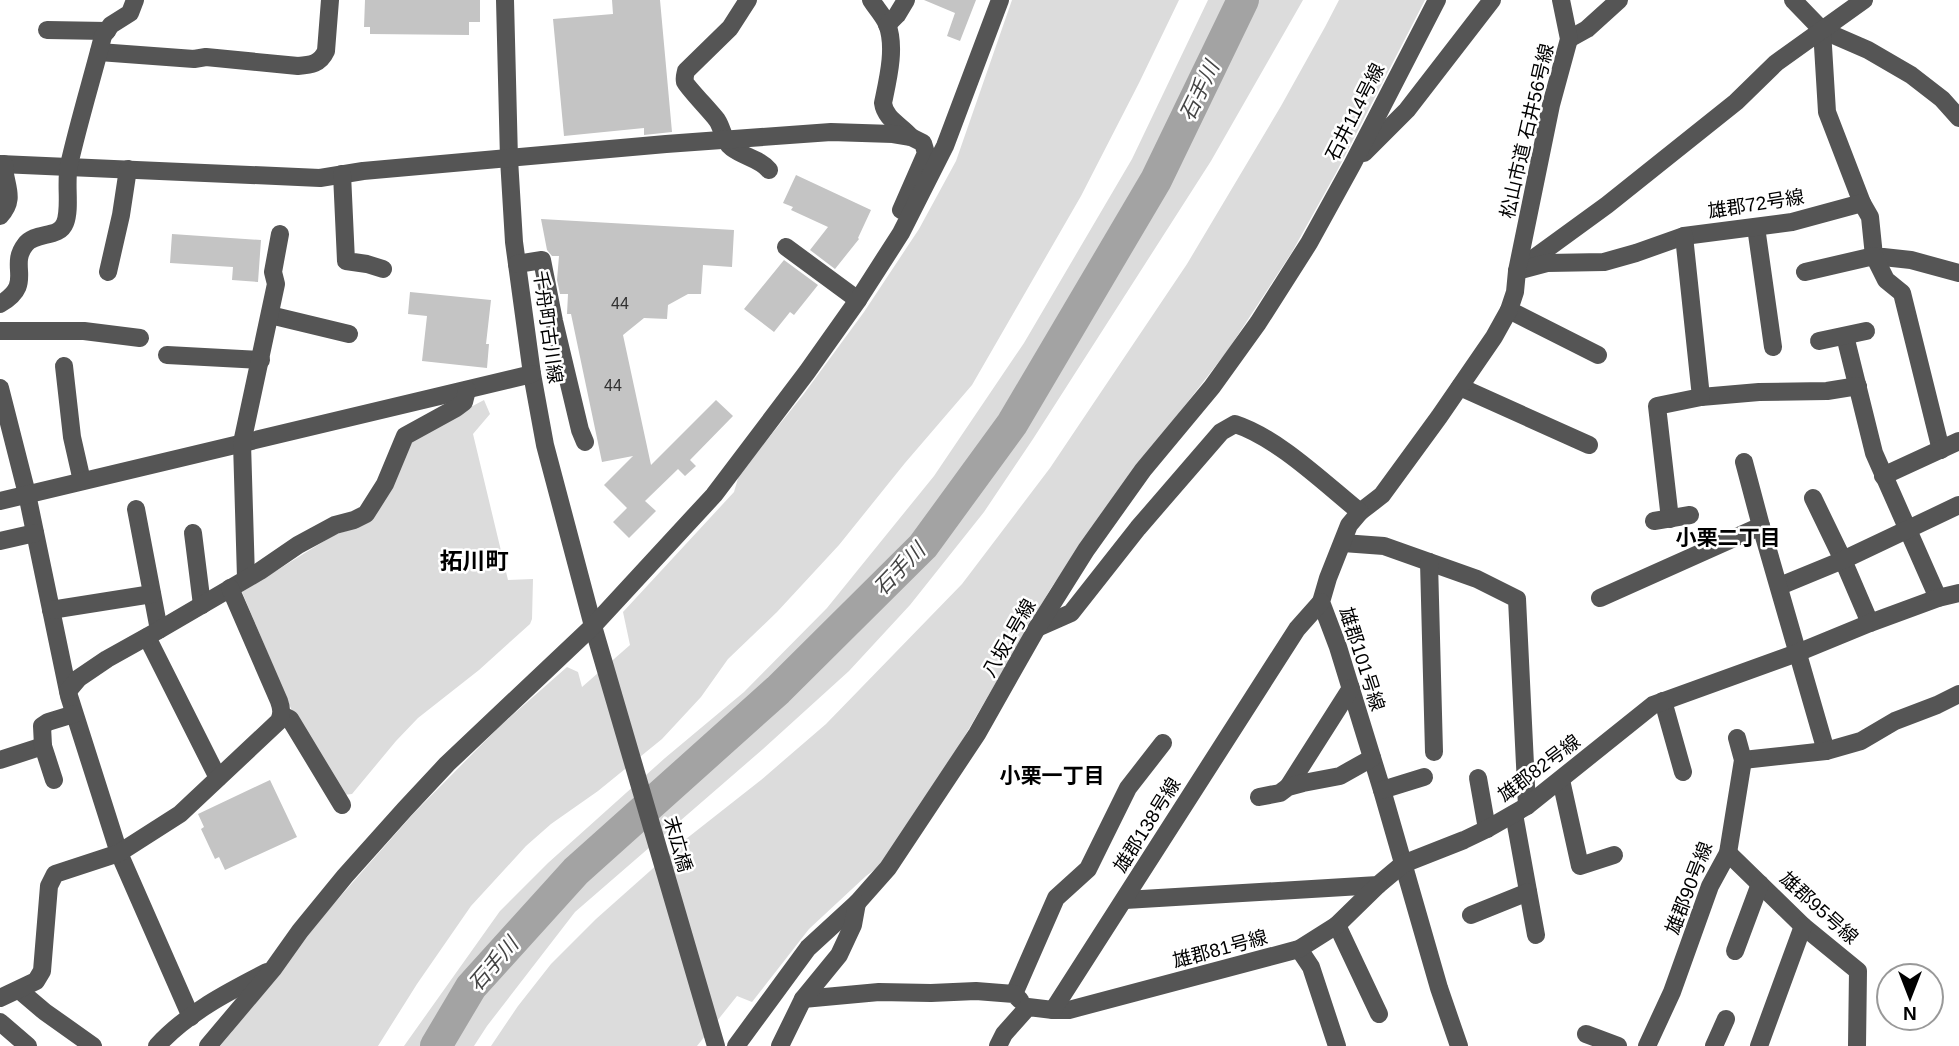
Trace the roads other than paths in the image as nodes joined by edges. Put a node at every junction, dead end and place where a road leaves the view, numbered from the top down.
1 (135, 0) edge
2 (330, 0) edge
3 (505, 0) edge
4 (748, 0) edge
5 (871, 0) edge
6 (906, 0) edge
7 (1000, 0) edge
8 (1437, 0) edge
9 (1492, 0) edge
10 (1561, 0) edge
11 (1619, 0) edge
12 (1793, 0) edge
13 (1864, 0) edge
14 (887, 25) junction
15 (47, 30) dead end
16 (1822, 30) junction
17 (107, 31) junction
18 (1569, 40) junction
19 (99, 52) junction
20 (1959, 118) edge
21 (911, 137) junction
22 (726, 140) junction
23 (509, 159) junction
24 (2, 164) edge
25 (1352, 165) junction
26 (69, 166) junction
27 (128, 169) junction
28 (769, 170) dead end
29 (342, 174) junction
30 (1861, 203) junction
31 (0, 216) edge
32 (1756, 227) junction
33 (901, 233) junction
34 (280, 234) dead end
35 (1684, 236) junction
36 (1309, 243) joint
37 (786, 247) dead end
38 (1874, 256) junction
39 (517, 264) junction
40 (383, 270) dead end
41 (1517, 271) junction
42 (108, 272) dead end
43 (1805, 272) dead end
44 (1959, 273) edge
45 (858, 300) junction
46 (0, 304) edge
47 (1509, 310) junction
48 (270, 315) junction
49 (0, 331) edge
50 (1867, 331) dead end
51 (349, 334) dead end
52 (1845, 336) junction
53 (140, 338) dead end
54 (1819, 341) dead end
55 (1773, 347) dead end
56 (1598, 355) dead end
57 (261, 360) junction
58 (172, 361) dead end
59 (64, 366) dead end
60 (532, 374) junction
61 (1858, 386) junction
62 (1460, 387) junction
63 (0, 388) edge
64 (467, 390) junction
65 (1701, 397) junction
66 (1959, 441) edge
67 (585, 442) dead end
68 (242, 443) junction
69 (1588, 445) dead end
70 (1941, 450) junction
71 (1744, 462) dead end
72 (1883, 475) junction
73 (82, 481) junction
74 (27, 494) junction
75 (1813, 498) dead end
76 (0, 501) edge
77 (1959, 505) edge
78 (136, 509) dead end
79 (1360, 512) junction
80 (1690, 515) dead end
81 (1761, 526) junction
82 (1907, 530) junction
83 (35, 533) junction
84 (0, 541) edge
85 (1343, 543) junction
86 (189, 544) dead end
87 (1843, 560) junction
88 (1429, 562) junction
89 (246, 578) junction
90 (1780, 586) junction
91 (230, 588) junction
92 (1959, 593) edge
93 (152, 594) junction
94 (1600, 598) dead end
95 (1938, 598) junction
96 (1321, 603) junction
97 (202, 605) junction
98 (51, 610) junction
99 (1870, 623) junction
100 (593, 626) junction
101 (1037, 628) junction
102 (153, 634) junction
103 (601, 653) joint
104 (1797, 653) junction
105 (1350, 688) junction
106 (68, 691) junction
107 (1959, 694) edge
108 (1663, 701) junction
109 (74, 714) junction
110 (282, 715) junction
111 (1298, 738) dead end
112 (1737, 738) dead end
113 (1163, 743) dead end
114 (43, 746) junction
115 (1314, 748) junction
116 (1434, 751) dead end
117 (1826, 751) junction
118 (1372, 758) junction
119 (0, 760) edge
120 (1743, 760) junction
121 (1684, 772) dead end
122 (1424, 777) dead end
123 (218, 778) junction
124 (1478, 778) dead end
125 (54, 780) dead end
126 (1561, 780) junction
127 (1288, 787) junction
128 (1382, 790) junction
129 (1259, 797) dead end
130 (342, 805) dead end
131 (1520, 810) junction
132 (1487, 829) junction
133 (119, 853) junction
134 (1728, 853) junction
135 (1614, 855) dead end
136 (1403, 864) junction
137 (1760, 884) junction
138 (1378, 885) junction
139 (1528, 892) junction
140 (1125, 900) junction
141 (857, 903) junction
142 (1471, 915) dead end
143 (1338, 925) junction
144 (1803, 926) junction
145 (1536, 935) dead end
146 (1298, 949) junction
147 (1735, 951) dead end
148 (273, 968) junction
149 (19, 990) junction
150 (1014, 994) junction
151 (0, 998) edge
152 (803, 999) junction
153 (1028, 1007) junction
154 (1053, 1010) junction
155 (1379, 1014) dead end
156 (191, 1017) junction
157 (1726, 1019) dead end
158 (0, 1021) edge
159 (1586, 1034) dead end
160 (1453, 1044) edge
161 (28, 1046) edge
162 (93, 1046) edge
163 (157, 1046) edge
164 (174, 1046) edge
165 (208, 1046) edge
166 (716, 1046) edge
167 (736, 1046) edge
168 (780, 1046) edge
169 (998, 1046) edge
170 (1337, 1046) edge
171 (1618, 1046) edge
172 (1647, 1046) edge
173 (1714, 1046) edge
174 (1759, 1046) edge
175 (1857, 1046) edge

1 - 17 street
2 - 19 street
3 - 23 street, 千舟町古川線
4 - 22 street
5 - 14 street
6 - 14 street
7 - 33 street
8 - 25 street, 石井114号線
9 - 25 street
10 - 18 street, 松山市道 石井56号線
11 - 18 street
12 - 16 street
13 - 16 street
14 - 21 street
15 - 17 street
16 - 20 street
16 - 30 street
16 - 41 street
17 - 19 street
18 - 41 street, 松山市道 石井56号線
19 - 26 street
21 - 22 street
21 - 33 street
22 - 23 street
22 - 28 street
23 - 29 street
23 - 39 street, 千舟町古川線
24 - 26 street
24 - 31 street
25 - 36 street, 石井114号線
26 - 27 street
26 - 46 street
27 - 29 street
27 - 42 street
29 - 40 street
30 - 32 street, 雄郡72号線
30 - 38 street
32 - 35 street, 雄郡72号線
32 - 55 street
33 - 45 street
34 - 48 street
35 - 41 street, 雄郡72号線
35 - 65 street
36 - 101 street, 八坂1号線
37 - 45 street
38 - 43 street
38 - 44 street
38 - 70 street
39 - 60 street, 千舟町古川線
39 - 67 street
41 - 47 street, 松山市道 石井56号線
45 - 100 street
47 - 56 street
47 - 62 street, 松山市道 石井56号線
48 - 51 street
48 - 57 street
49 - 53 street
50 - 52 street
52 - 54 street
52 - 61 street
57 - 58 street
57 - 68 street
59 - 73 street
60 - 64 street
60 - 100 street, 千舟町古川線
61 - 65 street
61 - 72 street
62 - 69 street
62 - 79 street, 雄郡101号線
63 - 74 street
64 - 68 street
64 - 89 street
65 - 80 street
66 - 70 street
68 - 73 street
68 - 89 street
70 - 72 street
71 - 81 street
72 - 82 street
73 - 74 street
74 - 76 street
74 - 83 street
75 - 87 street
77 - 82 street
78 - 93 street
79 - 85 street, 雄郡101号線
79 - 101 street
81 - 90 street
81 - 94 street
82 - 87 street
82 - 95 street
83 - 84 street
83 - 98 street
85 - 88 street
85 - 96 street, 雄郡101号線
86 - 97 street
87 - 90 street
87 - 99 street
88 - 116 street
88 - 131 street
89 - 91 street
90 - 104 street
91 - 97 street
91 - 110 street
92 - 95 street, 雄郡82号線
93 - 98 street
93 - 102 street
95 - 99 street, 雄郡82号線
96 - 105 street, 雄郡101号線
96 - 140 street, 雄郡138号線
97 - 102 street
98 - 106 street
99 - 104 street, 雄郡82号線
100 - 103 street, 千舟町古川線
100 - 148 street
101 - 141 street, 八坂1号線
102 - 106 street
102 - 123 street
103 - 166 street, 末広橋
104 - 108 street, 雄郡82号線
104 - 117 street
105 - 115 street
105 - 118 street, 雄郡101号線
106 - 109 street
107 - 117 street
108 - 121 street
108 - 126 street, 雄郡82号線
109 - 114 street
109 - 133 street
110 - 123 street
110 - 130 street
111 - 115 street
112 - 120 street, 雄郡90号線
113 - 150 street
114 - 119 street
114 - 125 street
115 - 127 street
117 - 120 street
118 - 127 street
118 - 128 street, 雄郡101号線
120 - 134 street, 雄郡90号線
122 - 128 street
123 - 133 street
124 - 132 street
126 - 131 street, 雄郡82号線
126 - 135 street
127 - 129 street
128 - 136 street, 雄郡101号線
131 - 132 street, 雄郡82号線
131 - 139 street
132 - 136 street, 雄郡82号線
133 - 149 street
133 - 156 street
134 - 137 street, 雄郡95号線
134 - 172 street, 雄郡90号線
136 - 138 street, 雄郡82号線
136 - 160 street, 雄郡101号線
137 - 144 street, 雄郡95号線
137 - 147 street
138 - 140 street
138 - 143 street, 雄郡81号線
139 - 142 street
139 - 145 street
140 - 154 street, 雄郡138号線
141 - 152 street
141 - 167 street, 八坂1号線
143 - 146 street, 雄郡81号線
143 - 155 street
144 - 174 street
144 - 175 street, 雄郡95号線
146 - 154 street, 雄郡81号線
146 - 170 street
148 - 156 street
148 - 165 street
149 - 151 street
149 - 162 street
150 - 152 street
150 - 153 street
152 - 168 street
153 - 154 street
153 - 169 street
156 - 163 street
156 - 164 street
157 - 173 street
158 - 161 street
159 - 171 street

